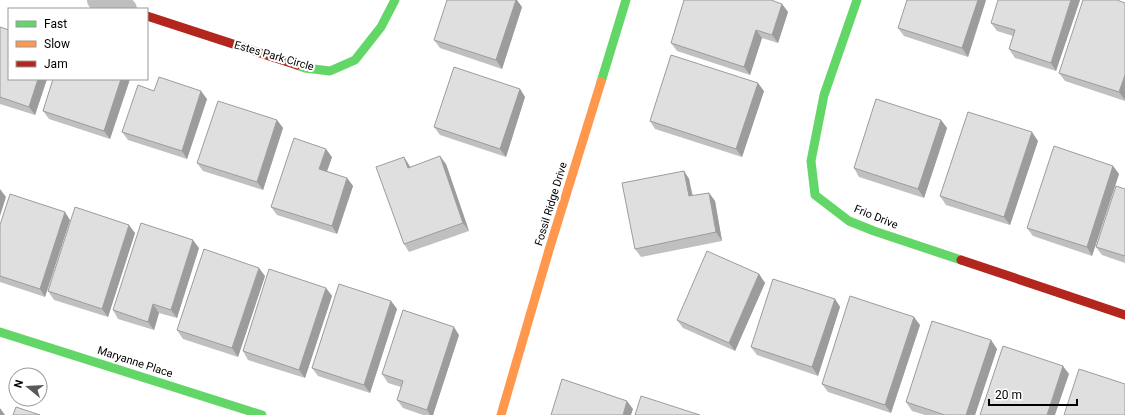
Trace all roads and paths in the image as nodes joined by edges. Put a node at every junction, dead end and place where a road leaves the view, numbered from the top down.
1 (98, 0) edge
2 (395, 0) edge
3 (626, 0) edge
4 (857, 0) edge
5 (123, 8) edge
6 (148, 16) edge
7 (1125, 315) edge
8 (0, 332) edge
9 (262, 415) edge
10 (501, 415) edge

1 - 5 street
2 - 6 street, Estes Park Circle
3 - 10 street, Fossil Ridge Drive
4 - 7 street, Frio Drive
8 - 9 street, Maryanne Place

